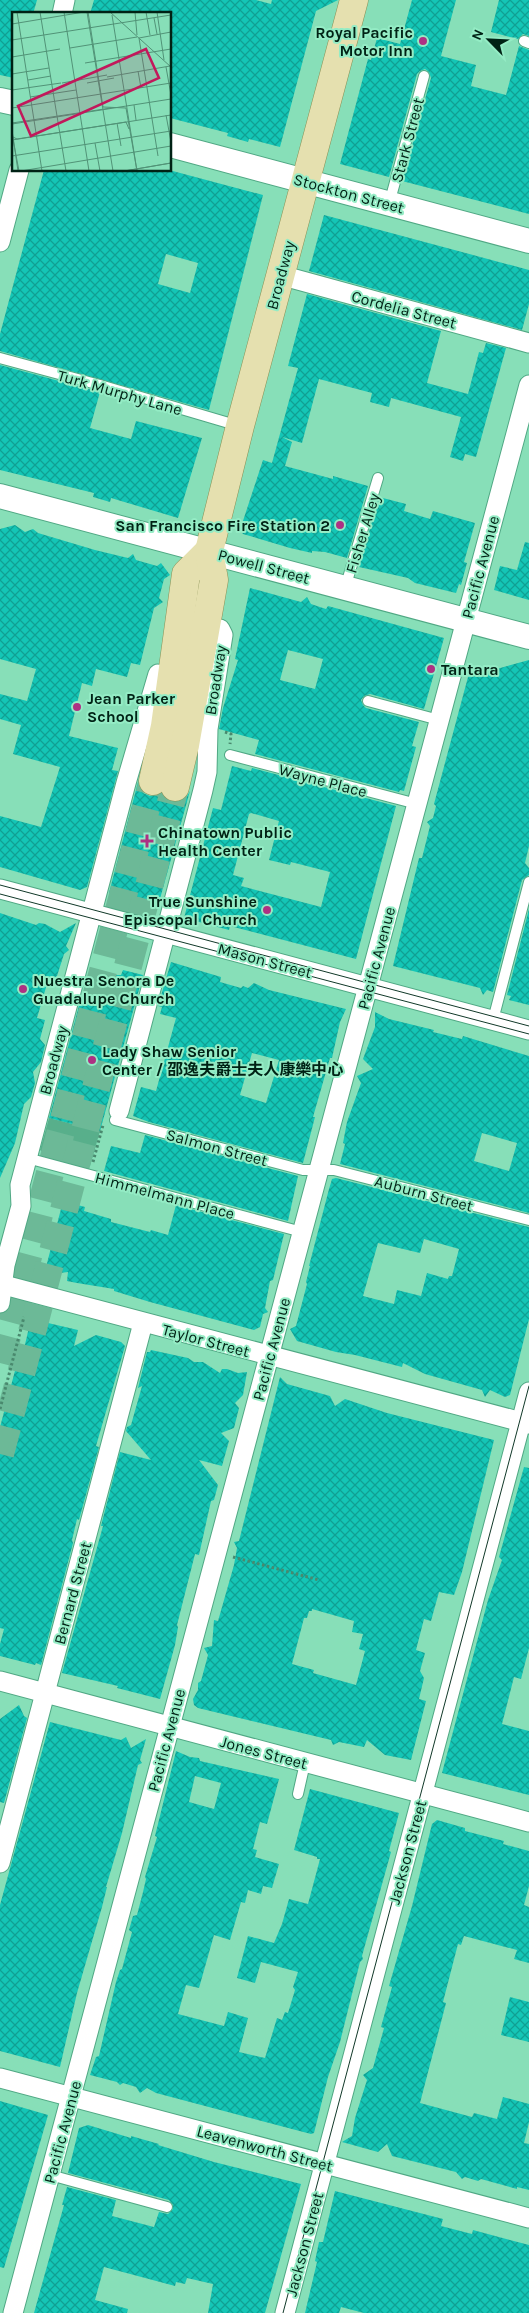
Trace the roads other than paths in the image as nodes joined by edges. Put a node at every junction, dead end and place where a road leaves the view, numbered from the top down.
1 (354, 0) edge
2 (424, 76) dead end
3 (171, 145) edge
4 (19, 171) edge
5 (305, 181) junction
6 (389, 204) junction
7 (529, 241) edge
8 (0, 242) edge
9 (280, 275) junction
10 (529, 343) edge
11 (0, 358) edge
12 (529, 386) edge
13 (240, 426) junction
14 (523, 434) edge
15 (378, 478) dead end
16 (0, 496) edge
17 (209, 551) junction
18 (345, 588) junction
19 (466, 620) junction
20 (214, 625) junction
21 (529, 637) edge
22 (166, 666) junction
23 (368, 701) dead end
24 (439, 720) junction
25 (230, 755) dead end
26 (417, 804) junction
27 (529, 882) edge
28 (0, 890) edge
29 (92, 914) junction
30 (166, 934) junction
31 (368, 988) junction
32 (493, 1020) junction
33 (529, 1030) edge
34 (117, 1116) joint
35 (27, 1158) junction
36 (319, 1169) junction
37 (529, 1220) edge
38 (302, 1232) junction
39 (1, 1291) edge
40 (143, 1323) junction
41 (269, 1357) junction
42 (529, 1392) edge
43 (525, 1423) edge
44 (0, 1681) edge
45 (45, 1693) junction
46 (170, 1727) junction
47 (305, 1763) junction
48 (298, 1794) dead end
49 (423, 1794) junction
50 (529, 1822) edge
51 (0, 1863) edge
52 (0, 2078) edge
53 (71, 2096) junction
54 (325, 2164) junction
55 (50, 2175) junction
56 (167, 2207) dead end
57 (529, 2218) edge
58 (13, 2313) edge
59 (285, 2313) edge

1 - 5 main road, Broadway
2 - 6 lane, Stark Street
3 - 5 street, Stockton Street
4 - 8 street
5 - 6 street, Stockton Street
5 - 9 main road, Broadway
6 - 7 street, Stockton Street
9 - 10 street, Cordelia Street
9 - 13 main road, Broadway
11 - 13 lane, Turk Murphy Lane
12 - 14 street, Pacific Avenue
13 - 17 main road, Broadway
14 - 19 street, Pacific Avenue
15 - 18 lane, Fisher Alley
16 - 17 street, Powell Street
17 - 18 street, Powell Street
17 - 20 main road, Broadway
17 - 22 main road, Broadway
18 - 19 street, Powell Street
19 - 21 street, Powell Street
19 - 24 street, Pacific Avenue
20 - 22 main road, Broadway
20 - 30 street, Broadway
22 - 29 street, Broadway
23 - 24 lane
24 - 26 street, Pacific Avenue
25 - 26 lane, Wayne Place
26 - 31 street, Pacific Avenue
27 - 32 lane
28 - 29 street, Mason Street
29 - 30 street, Mason Street
29 - 35 street, Broadway
30 - 31 street, Mason Street
30 - 34 street, Broadway
31 - 32 street, Mason Street
31 - 36 street, Pacific Avenue
32 - 33 street, Mason Street
34 - 36 lane, Salmon Street
35 - 38 lane, Himmelmann Place
35 - 39 street, Broadway
36 - 37 lane, Auburn Street
36 - 38 street, Pacific Avenue
38 - 41 street, Pacific Avenue
39 - 40 street, Taylor Street
40 - 41 street, Taylor Street
40 - 45 street, Bernard Street
41 - 43 street, Taylor Street
41 - 46 street, Pacific Avenue
42 - 43 street, Jackson Street
43 - 49 street, Jackson Street
44 - 45 street, Jones Street
45 - 46 street, Jones Street
45 - 51 street, Bernard Street
46 - 47 street, Jones Street
46 - 53 street, Pacific Avenue
47 - 48 lane
47 - 49 street, Jones Street
49 - 50 street, Jones Street
49 - 54 street, Jackson Street
52 - 53 street, Leavenworth Street
53 - 54 street, Leavenworth Street
53 - 55 street, Pacific Avenue
54 - 57 street, Leavenworth Street
54 - 59 street, Jackson Street
55 - 56 lane
55 - 58 street, Pacific Avenue

